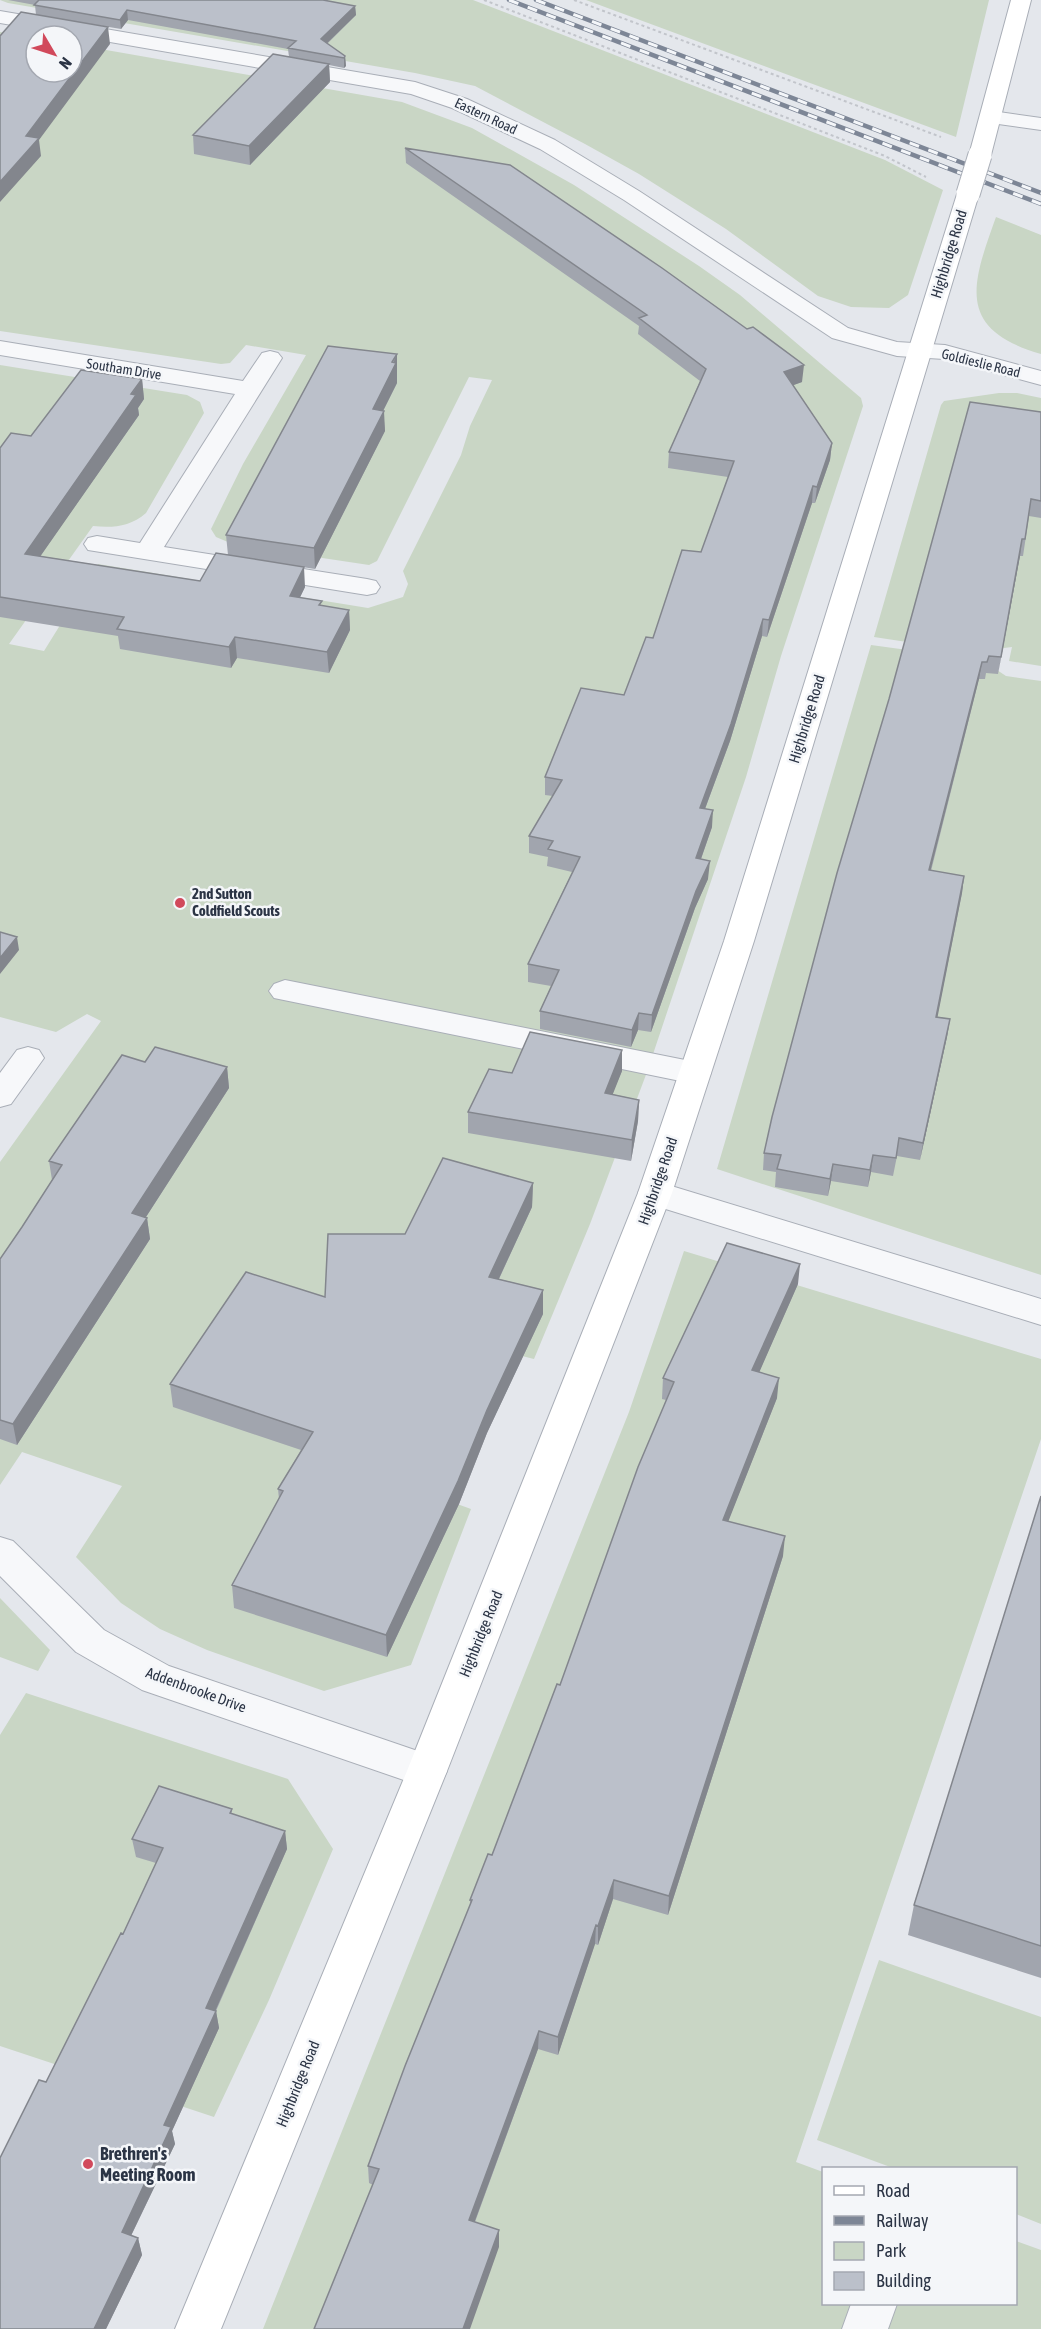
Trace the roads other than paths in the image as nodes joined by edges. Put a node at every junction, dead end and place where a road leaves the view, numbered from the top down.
1 (1021, 0) edge
2 (0, 17) edge
3 (992, 117) junction
4 (1041, 124) edge
5 (0, 348) edge
6 (920, 351) junction
7 (270, 358) dead end
8 (1041, 378) edge
9 (249, 389) junction
10 (98, 544) dead end
11 (148, 551) junction
12 (367, 587) dead end
13 (285, 991) dead end
14 (28, 1058) dead end
15 (695, 1073) junction
16 (0, 1096) edge
17 (655, 1193) junction
18 (1041, 1312) edge
19 (0, 1552) edge
20 (427, 1771) junction
21 (874, 2305) edge
22 (198, 2329) edge
23 (865, 2329) edge

1 - 3 street, Highbridge Road
2 - 6 street, Eastern Road
3 - 4 street
3 - 6 street, Highbridge Road, bridge
5 - 9 street, Southam Drive
6 - 8 street, Goldieslie Road
6 - 15 street, Highbridge Road
7 - 9 street
9 - 11 street
10 - 11 street
11 - 12 street
13 - 15 street
14 - 16 street
15 - 17 street, Highbridge Road
17 - 18 street
17 - 20 street, Highbridge Road
19 - 20 street, Addenbrooke Drive
20 - 22 street, Highbridge Road
21 - 23 street

